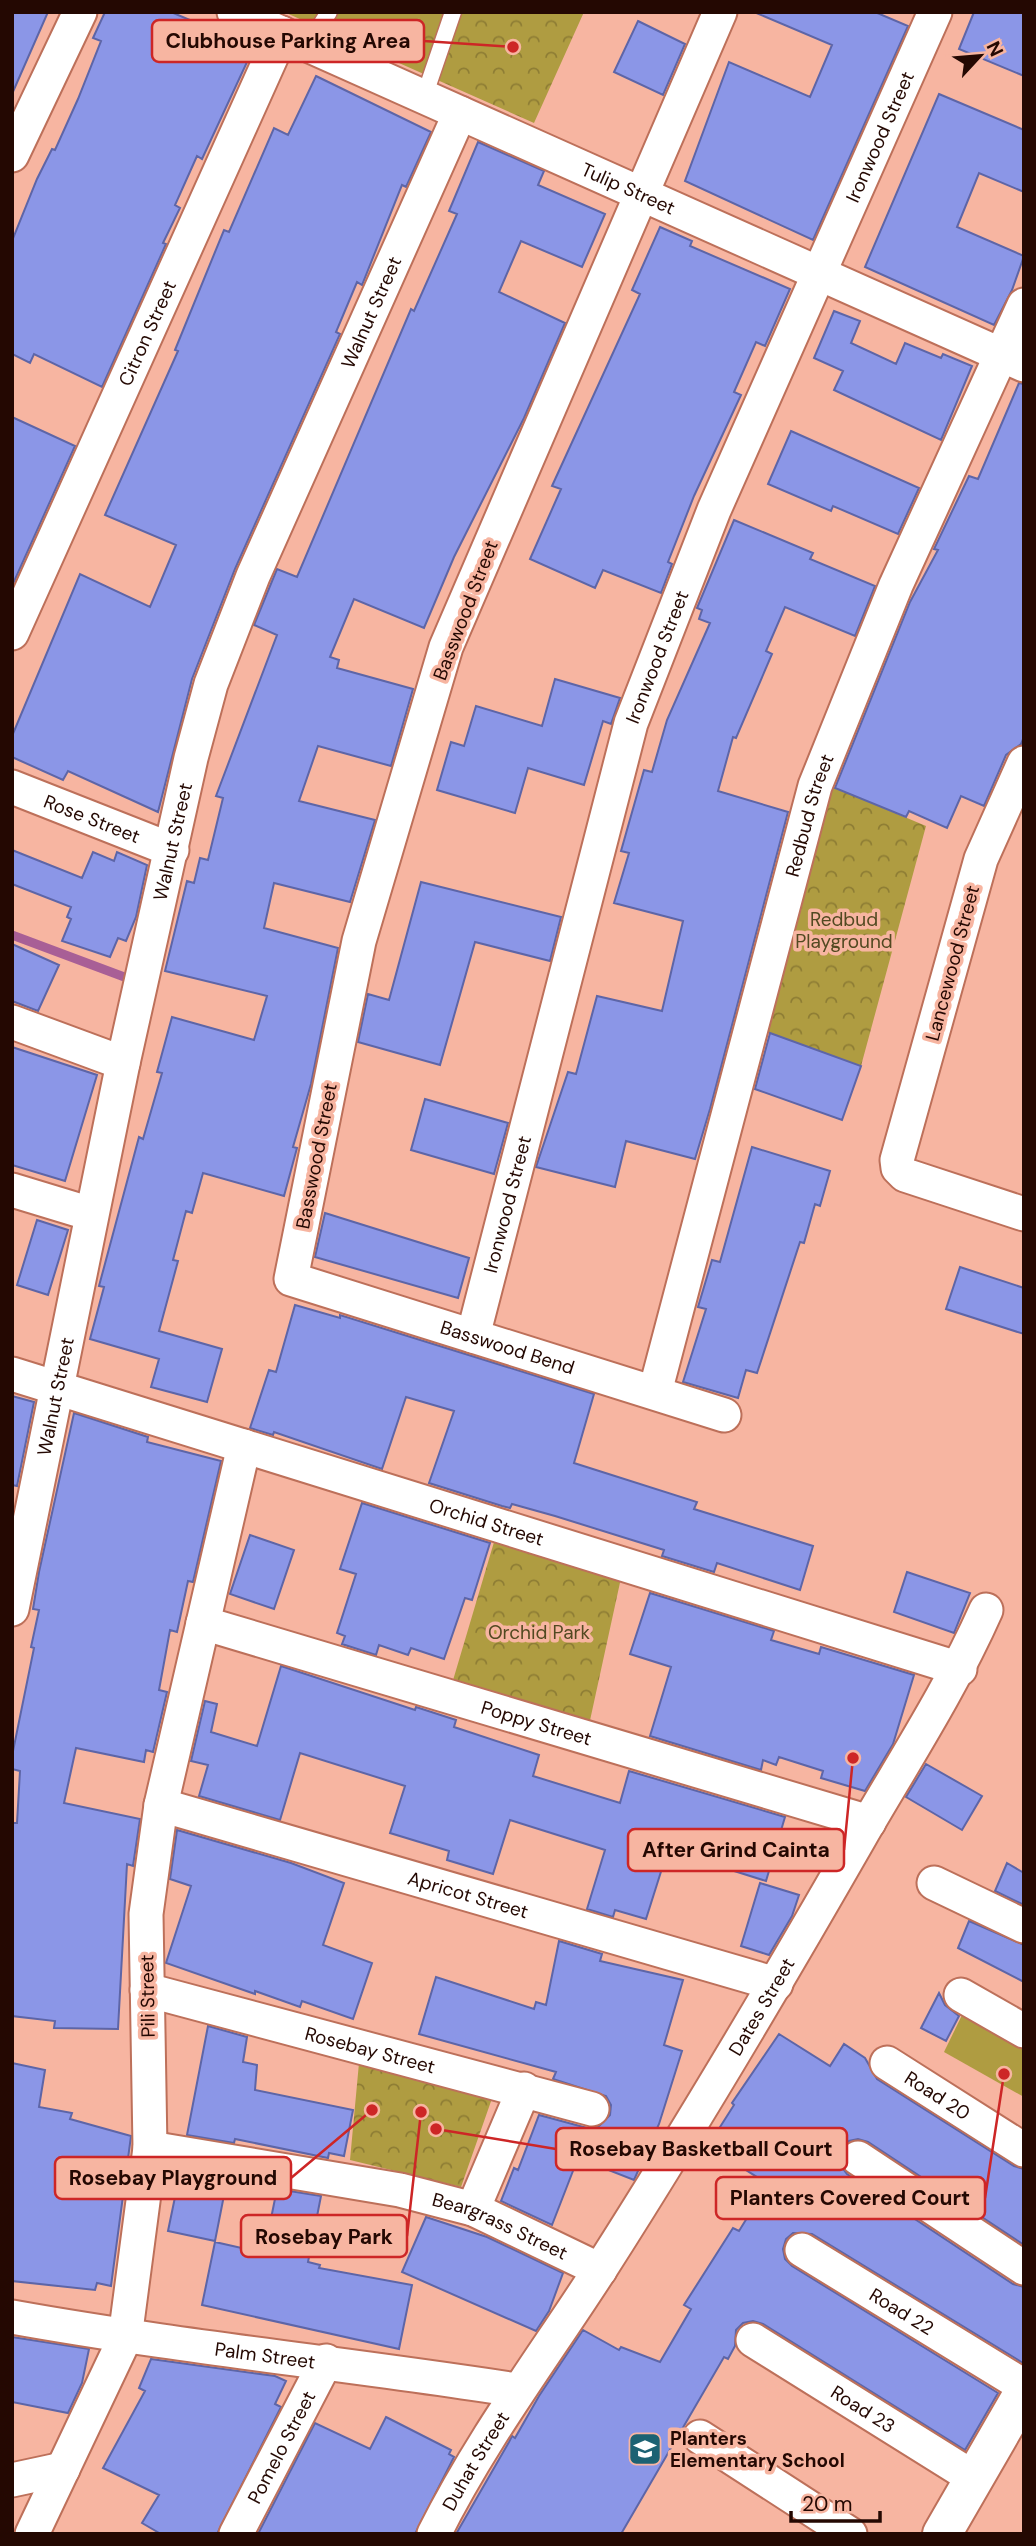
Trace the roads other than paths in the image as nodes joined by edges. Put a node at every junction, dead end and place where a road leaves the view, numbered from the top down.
1 (80, 12) edge
2 (234, 12) edge
3 (329, 12) edge
4 (453, 12) edge
5 (720, 12) edge
6 (935, 12) edge
7 (295, 39) junction
8 (424, 97) junction
9 (460, 113) junction
10 (12, 155) edge
11 (641, 192) junction
12 (819, 273) junction
13 (1024, 305) edge
14 (1013, 360) edge
15 (12, 632) edge
16 (1024, 763) edge
17 (12, 788) edge
18 (172, 850) junction
19 (12, 1022) edge
20 (123, 1063) junction
21 (12, 1190) edge
22 (91, 1214) junction
23 (1024, 1214) edge
24 (290, 1279) joint
25 (472, 1336) junction
26 (12, 1374) edge
27 (57, 1387) junction
28 (655, 1392) junction
29 (724, 1415) dead end
30 (244, 1446) junction
31 (14, 1591) edge
32 (986, 1610) dead end
33 (203, 1623) junction
34 (960, 1669) junction
35 (161, 1805) junction
36 (869, 1822) junction
37 (934, 1883) dead end
38 (1024, 1926) edge
39 (776, 1984) junction
40 (147, 1990) junction
41 (961, 1995) dead end
42 (1024, 2031) edge
43 (887, 2063) dead end
44 (524, 2089) junction
45 (592, 2109) dead end
46 (149, 2148) junction
47 (1024, 2150) edge
48 (858, 2158) dead end
49 (473, 2209) junction
50 (802, 2250) dead end
51 (1024, 2268) edge
52 (600, 2270) junction
53 (12, 2317) edge
54 (125, 2337) junction
55 (753, 2340) dead end
56 (326, 2361) junction
57 (1017, 2383) edge
58 (517, 2390) junction
59 (700, 2437) dead end
60 (63, 2469) junction
61 (974, 2478) junction
62 (12, 2480) edge
63 (12, 2501) edge
64 (36, 2526) edge
65 (236, 2534) edge
66 (434, 2534) edge
67 (850, 2534) edge
68 (942, 2534) edge

1 - 10 street
2 - 7 street, Tulip Street
3 - 7 lane
4 - 8 lane
5 - 11 street, Basswood Street
6 - 12 street, Ironwood Street
7 - 8 street, Tulip Street
7 - 15 street, Citron Street
8 - 9 street, Tulip Street
9 - 11 street, Tulip Street
9 - 18 street, Walnut Street
11 - 12 street, Tulip Street
11 - 24 street, Basswood Street
12 - 14 street, Tulip Street
12 - 25 street, Ironwood Street
13 - 14 street, Redbud Street
14 - 28 street, Redbud Street
16 - 23 street, Lancewood Street
17 - 18 street, Rose Street
18 - 20 street, Walnut Street
19 - 20 street
20 - 22 street, Walnut Street
21 - 22 street
22 - 27 street, Walnut Street
24 - 25 street, Basswood Bend
25 - 28 street, Basswood Bend
26 - 27 street, Orchid Street
27 - 30 street, Orchid Street
27 - 31 street, Walnut Street
28 - 29 street, Basswood Bend
30 - 33 street, Pili Street
30 - 34 street, Orchid Street
32 - 34 street, Dates Street
33 - 35 street, Pili Street
33 - 36 street, Poppy Street
34 - 36 street, Dates Street
35 - 39 street, Apricot Street
35 - 40 street, Pili Street
36 - 39 street, Dates Street
37 - 38 street
39 - 52 street, Dates Street
40 - 44 street, Rosebay Street
40 - 46 street, Pili Street
41 - 42 street
43 - 47 street, Road 20
44 - 45 street, Rosebay Street
44 - 49 street
46 - 49 street, Beargrass Street
46 - 54 street, Pili Street
48 - 51 street
49 - 52 street, Beargrass Street
50 - 57 street, Road 22
52 - 58 street, Dates Street
53 - 54 street, Palm Street
54 - 56 street, Palm Street
54 - 60 street, Pili Street
55 - 61 street, Road 23
56 - 58 street, Palm Street
56 - 65 street, Pomelo Street
57 - 61 street
58 - 66 street, Duhat Street
59 - 67 street
60 - 62 street
60 - 64 street, Pili Street
61 - 68 street
63 - 64 street

